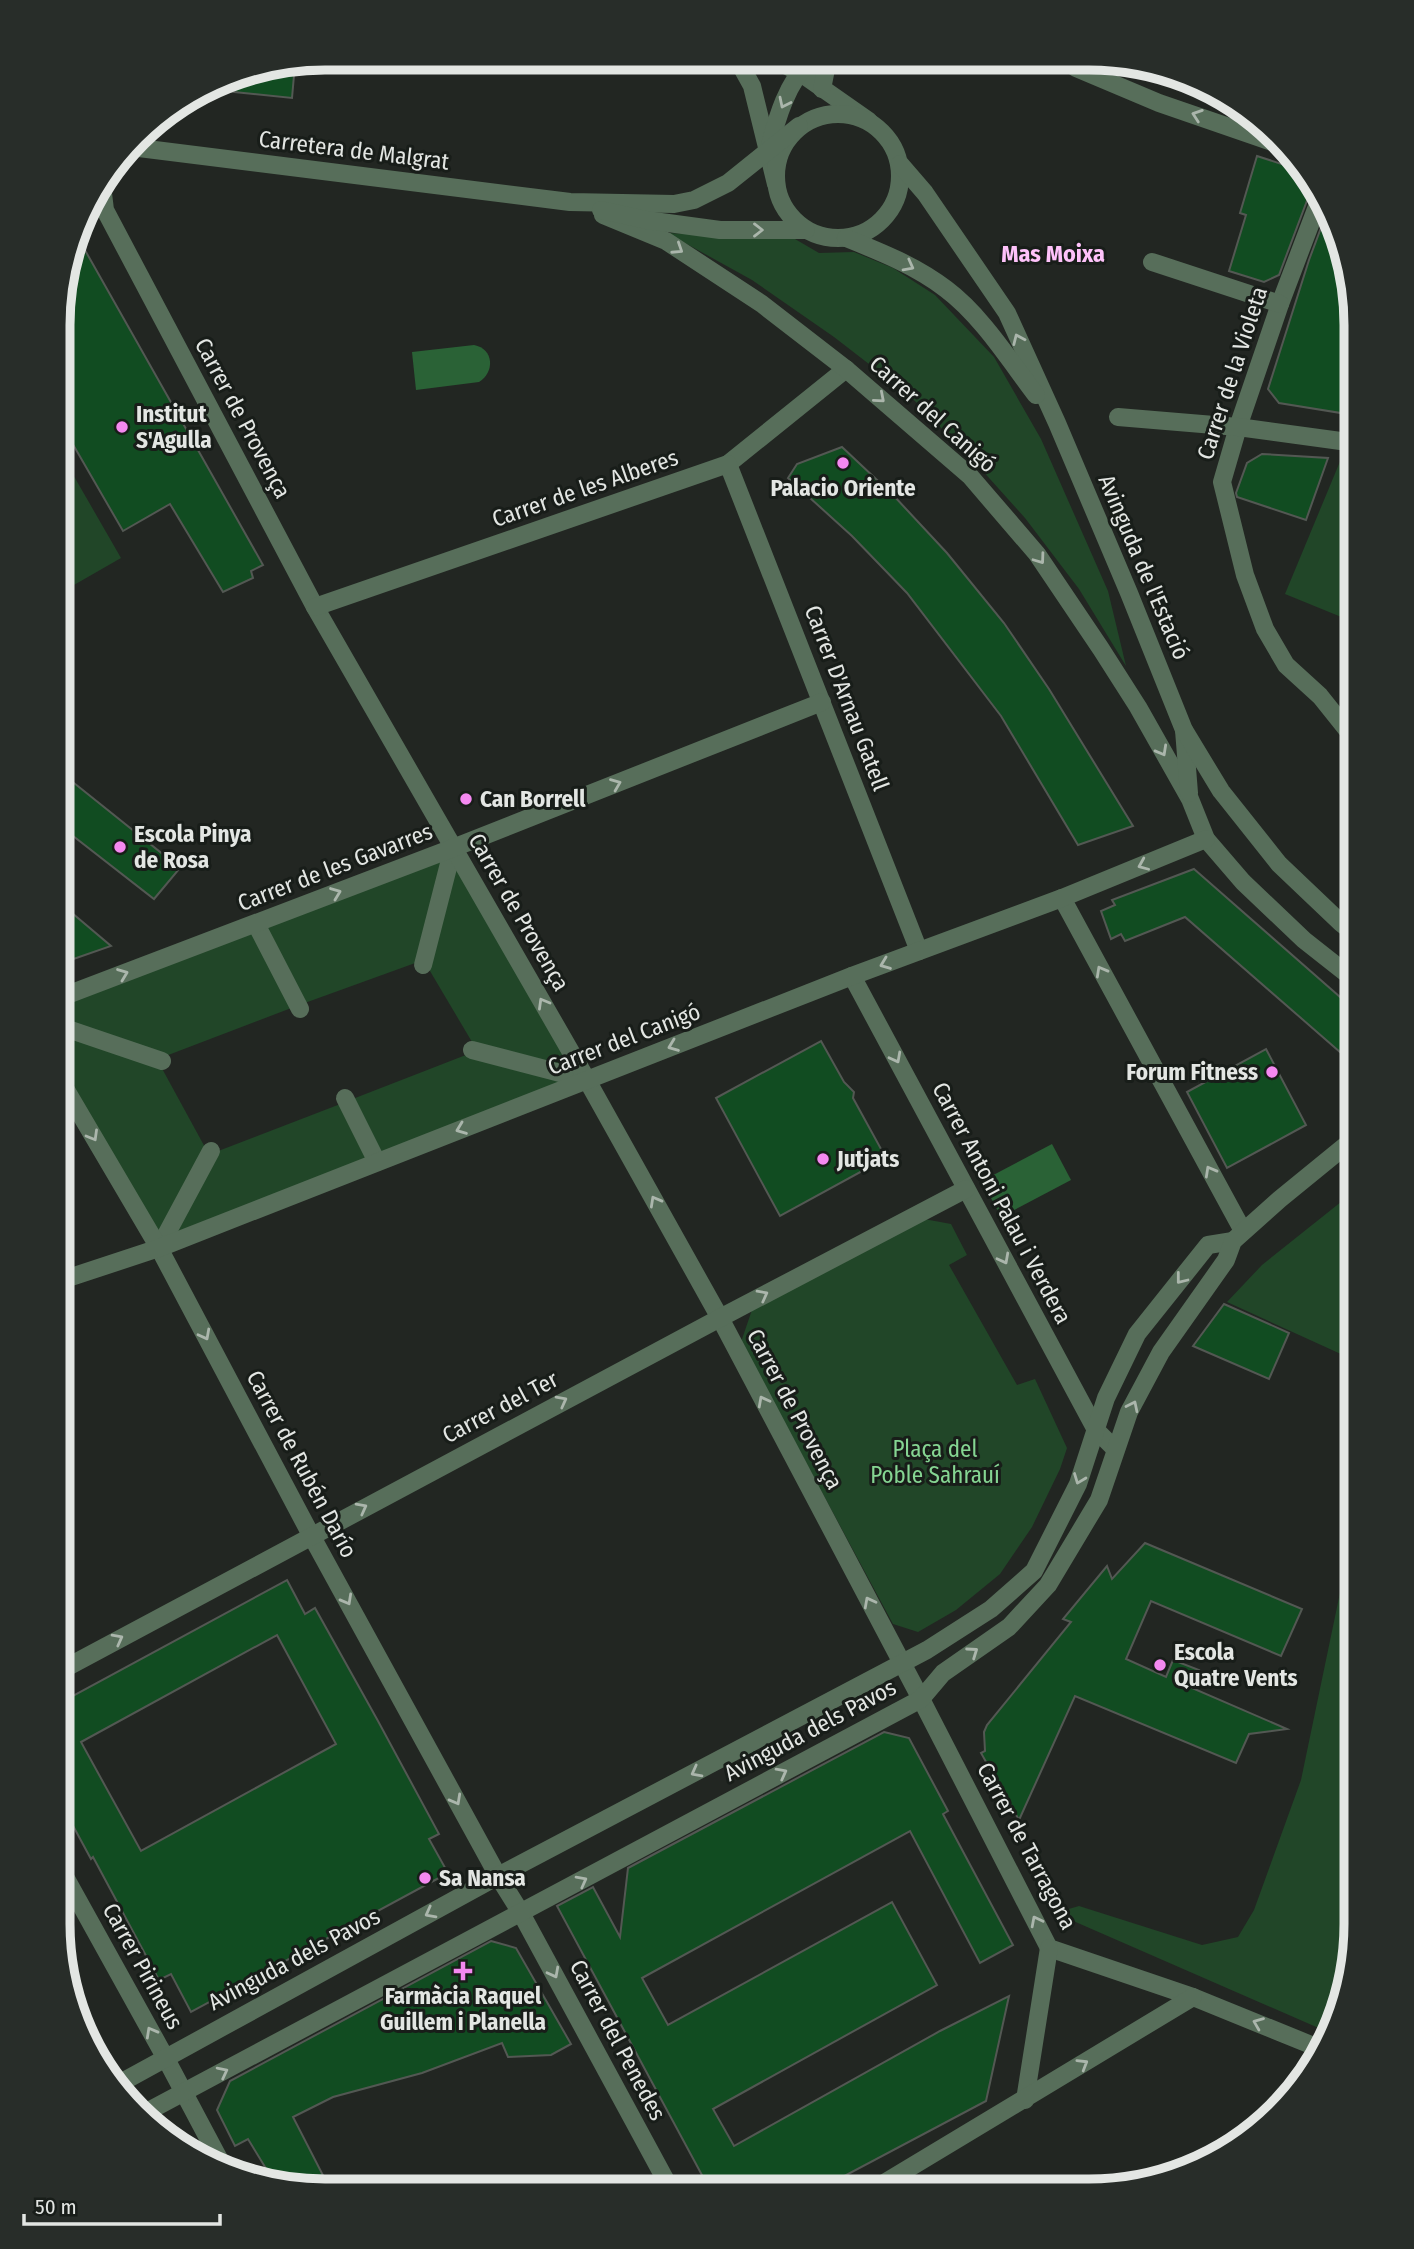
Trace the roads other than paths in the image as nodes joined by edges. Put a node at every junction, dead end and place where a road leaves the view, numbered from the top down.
1 (743, 70) edge
2 (802, 70) edge
3 (809, 70) edge
4 (826, 70) edge
5 (1081, 70) edge
6 (822, 89) junction
7 (869, 121) junction
8 (799, 126) junction
9 (1261, 137) edge
10 (142, 148) edge
11 (768, 152) junction
12 (900, 164) junction
13 (776, 184) junction
14 (104, 198) edge
15 (570, 202) junction
16 (1316, 209) edge
17 (806, 230) junction
18 (846, 238) junction
19 (1152, 262) dead end
20 (1280, 304) junction
21 (846, 369) junction
22 (1118, 417) dead end
23 (1057, 423) junction
24 (1238, 427) junction
25 (1344, 440) edge
26 (728, 464) junction
27 (315, 607) junction
28 (822, 702) junction
29 (1344, 726) edge
30 (1184, 730) junction
31 (1190, 799) junction
32 (1206, 839) junction
33 (453, 848) junction
34 (1062, 898) junction
35 (256, 924) junction
36 (1344, 926) edge
37 (919, 951) junction
38 (423, 965) dead end
39 (1344, 972) edge
40 (852, 976) junction
41 (70, 994) edge
42 (300, 1009) dead end
43 (70, 1030) edge
44 (472, 1050) dead end
45 (162, 1061) dead end
46 (587, 1080) junction
47 (70, 1096) edge
48 (345, 1098) dead end
49 (1344, 1147) edge
50 (211, 1151) dead end
51 (377, 1162) junction
52 (966, 1189) junction
53 (1238, 1236) junction
54 (159, 1248) junction
55 (70, 1276) edge
56 (720, 1318) junction
57 (1096, 1430) junction
58 (1115, 1449) junction
59 (311, 1535) junction
60 (901, 1663) junction
61 (70, 1666) edge
62 (921, 1699) junction
63 (498, 1876) junction
64 (70, 1886) edge
65 (522, 1913) junction
66 (1049, 1948) junction
67 (1193, 1997) junction
68 (1313, 2046) edge
69 (165, 2057) junction
70 (124, 2081) edge
71 (183, 2093) junction
72 (1025, 2099) junction
73 (151, 2110) edge
74 (217, 2155) edge
75 (665, 2179) edge
76 (891, 2179) edge

1 - 11 street
2 -> 11 street
3 - 6 street
4 - 6 street
9 -> 5 street
6 - 7 street
7 - 8 street
7 - 12 street
8 - 11 street, Carretera de Malgrat
8 - 13 street
10 - 15 street, Carretera de Malgrat
11 - 13 street
11 - 15 street, Carretera de Malgrat
12 - 18 street
23 -> 12 street, Avinguda de l'Estació
13 - 17 street
14 - 27 street, Carrer de Provença
15 -> 17 street, Carretera de Malgrat
15 -> 21 street, Carrer del Canigó
16 - 20 street, Carrer de la Violeta
17 - 18 street
18 -> 23 street, Avinguda de l'Estació
19 - 20 street
20 - 24 street, Carrer de la Violeta
21 - 26 street, Carrer de les Alberes
21 -> 31 street, Carrer del Canigó
22 - 24 street
23 - 30 street, Avinguda de l'Estació
24 - 25 street
24 - 29 street, Carrer de la Violeta
26 - 27 street, Carrer de les Alberes
26 - 28 street, Carrer D'Arnau Gatell
27 - 33 street, Carrer de Provença
33 -> 28 street, Carrer de les Gavarres
28 - 37 street, Carrer D'Arnau Gatell
30 - 31 street, Avinguda de l'Estació
30 - 36 street, Avinguda de l'Estació
31 - 32 street, Carrer del Canigó
32 -> 34 street, Carrer del Canigó
32 - 39 street, Carrer del Canigó
35 -> 33 street, Carrer de les Gavarres
33 - 38 street
46 -> 33 street, Carrer de Provença
34 - 37 street, Carrer del Canigó
53 -> 34 street
41 -> 35 street, Carrer de les Gavarres
35 - 42 street
37 -> 40 street, Carrer del Canigó
40 -> 46 street, Carrer del Canigó
40 -> 52 street, Carrer Antoni Palau i Verdera
43 - 45 street
44 - 46 street
46 -> 51 street, Carrer del Canigó
56 -> 46 street, Carrer de Provença
47 -> 54 street, Carrer de Rubén Darío
48 - 51 street
49 - 53 street, Avinguda dels Pavos
50 - 54 street
51 - 54 street, Carrer del Canigó
56 -> 52 street, Carrer del Ter
52 -> 57 street, Carrer Antoni Palau i Verdera
53 -> 57 street, Avinguda dels Pavos
58 -> 53 street, Avinguda dels Pavos
54 - 55 street, Carrer del Canigó
54 -> 59 street, Carrer de Rubén Darío
59 -> 56 street, Carrer del Ter
60 -> 56 street, Carrer de Provença
57 - 58 street, Carrer Antoni Palau i Verdera
57 -> 60 street, Avinguda dels Pavos
62 -> 58 street, Avinguda dels Pavos
61 -> 59 street, Carrer del Ter
59 -> 63 street, Carrer de Rubén Darío
60 - 62 street, Carrer de Tarragona
60 -> 63 street, Avinguda dels Pavos
65 -> 62 street, Avinguda dels Pavos
66 -> 62 street, Carrer de Tarragona
63 - 65 street
63 -> 69 street, Avinguda dels Pavos
69 -> 64 street, Carrer Pirineus
71 -> 65 street, Avinguda dels Pavos
65 -> 75 street, Carrer del Penedes
66 - 67 street, Carrer de Tarragona
66 - 72 street
68 -> 67 street, Carrer de Tarragona
72 -> 67 street
69 - 70 street, Avinguda dels Pavos
69 - 71 street, Carrer Pirineus
71 - 73 street, Avinguda dels Pavos
71 - 74 street, Carrer Pirineus
72 - 76 street

